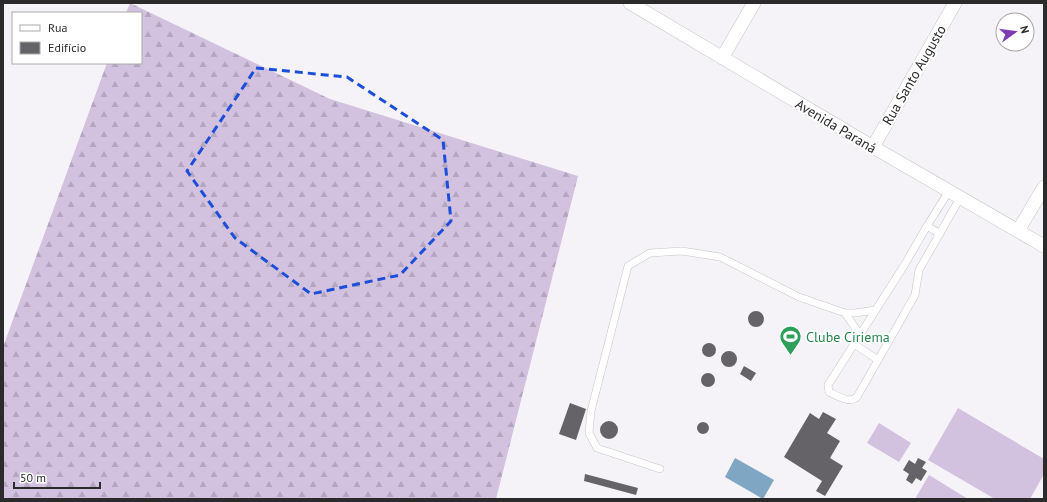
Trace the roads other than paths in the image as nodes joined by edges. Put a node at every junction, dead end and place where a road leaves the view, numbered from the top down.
1 (630, 3) edge
2 (754, 3) edge
3 (955, 3) edge
4 (722, 58) junction
5 (873, 147) junction
6 (1044, 187) edge
7 (949, 191) junction
8 (960, 198) junction
9 (927, 226) junction
10 (1018, 230) junction
11 (940, 234) junction
12 (1044, 246) edge
13 (876, 310) junction
14 (845, 313) junction
15 (860, 335) junction
16 (854, 344) junction
17 (878, 360) junction
18 (660, 469) dead end

1 - 4 street, Avenida Paraná
2 - 4 street
3 - 5 street, Rua Santo Augusto
4 - 5 street, Avenida Paraná
5 - 7 street, Avenida Paraná
6 - 10 street
7 - 8 street, Avenida Paraná
7 - 9 lane
8 - 10 street, Avenida Paraná
8 - 11 lane
9 - 11 lane
9 - 13 lane
10 - 12 street, Avenida Paraná
11 - 17 lane
13 - 14 lane
13 - 15 lane
14 - 15 lane
14 - 18 lane
15 - 16 lane
16 - 17 lane
16 - 17 lane

